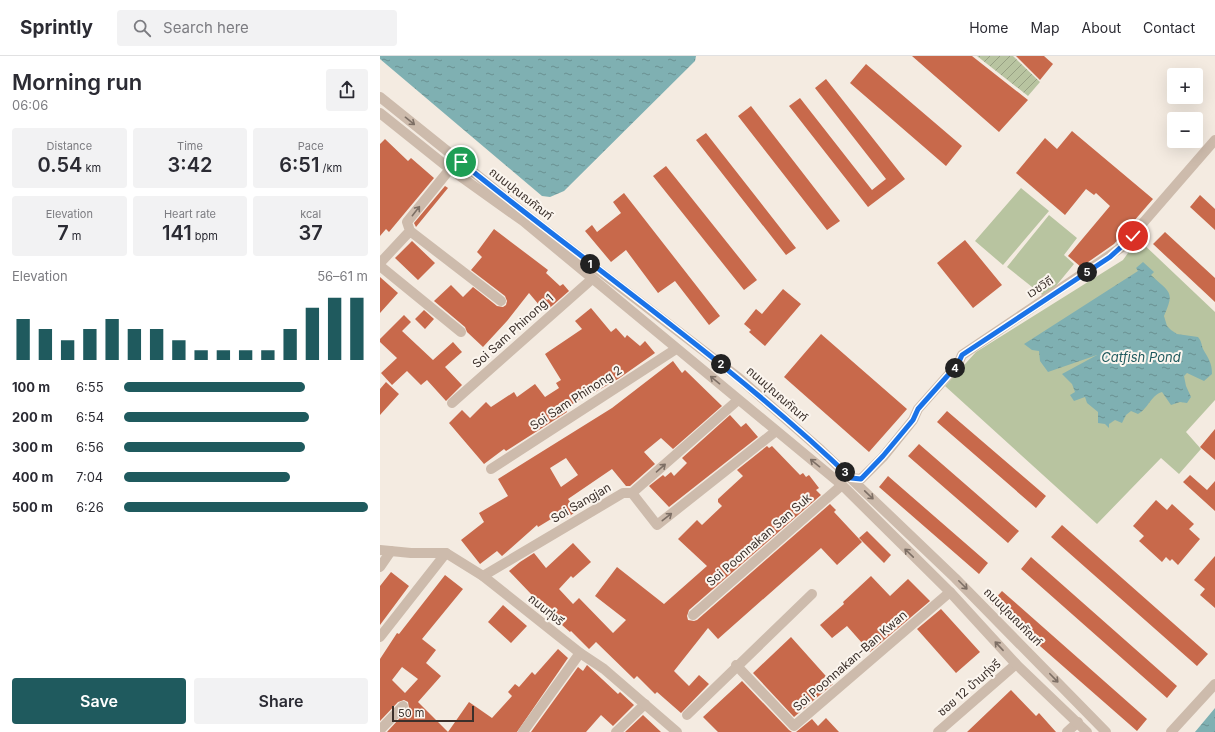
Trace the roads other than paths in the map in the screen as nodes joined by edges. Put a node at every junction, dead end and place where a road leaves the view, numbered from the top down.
1 (380, 97) edge
2 (389, 104) junction
3 (380, 114) edge
4 (1215, 140) edge
5 (450, 169) junction
6 (410, 231) junction
7 (380, 264) edge
8 (592, 279) junction
9 (501, 302) dead end
10 (461, 332) dead end
11 (676, 349) junction
12 (738, 400) junction
13 (452, 403) dead end
14 (776, 432) junction
15 (491, 469) dead end
16 (851, 478) junction
17 (842, 485) junction
18 (632, 493) junction
19 (380, 550) edge
20 (391, 551) junction
21 (446, 554) junction
22 (380, 567) edge
23 (482, 576) junction
24 (950, 592) junction
25 (812, 594) dead end
26 (693, 615) dead end
27 (380, 636) edge
28 (1029, 652) junction
29 (580, 653) junction
30 (1016, 664) junction
31 (736, 666) junction
32 (1215, 684) edge
33 (645, 704) junction
34 (403, 706) dead end
35 (688, 715) dead end
36 (1078, 722) junction
37 (380, 730) edge
38 (522, 732) edge
39 (616, 732) edge
40 (677, 732) edge
41 (938, 732) edge
42 (1067, 732) edge
43 (1087, 732) edge
44 (1106, 732) edge
45 (1170, 732) edge

1 - 2 street, ถนนปุณณกัณฑ์
2 - 3 street
2 -> 16 street, ถนนปุณณกัณฑ์
3 - 5 street, ถนนปุณณกัณฑ์
4 - 16 street, เวชวิถี
6 -> 5 street
5 - 8 street, ถนนปุณณกัณฑ์
6 - 7 street
6 - 9 street
7 - 10 street
8 - 11 street, ถนนปุณณกัณฑ์
8 - 13 street, Soi Sam Phinong 1
12 -> 11 street, ถนนปุณณกัณฑ์
11 - 15 street, Soi Sam Phinong 2
12 - 14 street, ถนนปุณณกัณฑ์
18 -> 12 street
17 -> 14 street, ถนนปุณณกัณฑ์
18 -> 14 street
16 -> 28 street, ถนนปุณณกัณฑ์
24 -> 17 street, ถนนปุณณกัณฑ์
17 - 26 street, Soi Poonnakan San Suk
18 - 23 street, Soi Sangjan
19 - 20 street, ถนนทุ่งรี
20 - 21 street, ถนนทุ่งรี
20 - 22 street
21 - 23 street, ถนนทุ่งรี
21 - 27 street
23 - 29 street, ถนนทุ่งรี
30 -> 24 street, ถนนปุณณกัณฑ์
24 - 31 street, Soi Poonnakan-Ban Kwan
25 - 31 street
28 - 30 street, ซอย 12 บ้านทุ่งรี
28 -> 44 street, ถนนปุณณกัณฑ์
29 - 33 street, ถนนทุ่งรี
29 - 38 street
30 - 36 street, ถนนปุณณกัณฑ์
30 - 41 street, ซอย 12 บ้านทุ่งรี
31 - 35 street
32 - 45 street
33 - 39 street
33 - 40 street, ถนนทุ่งรี
34 - 37 street
36 - 42 street
36 - 43 street, ถนนปุณณกัณฑ์

